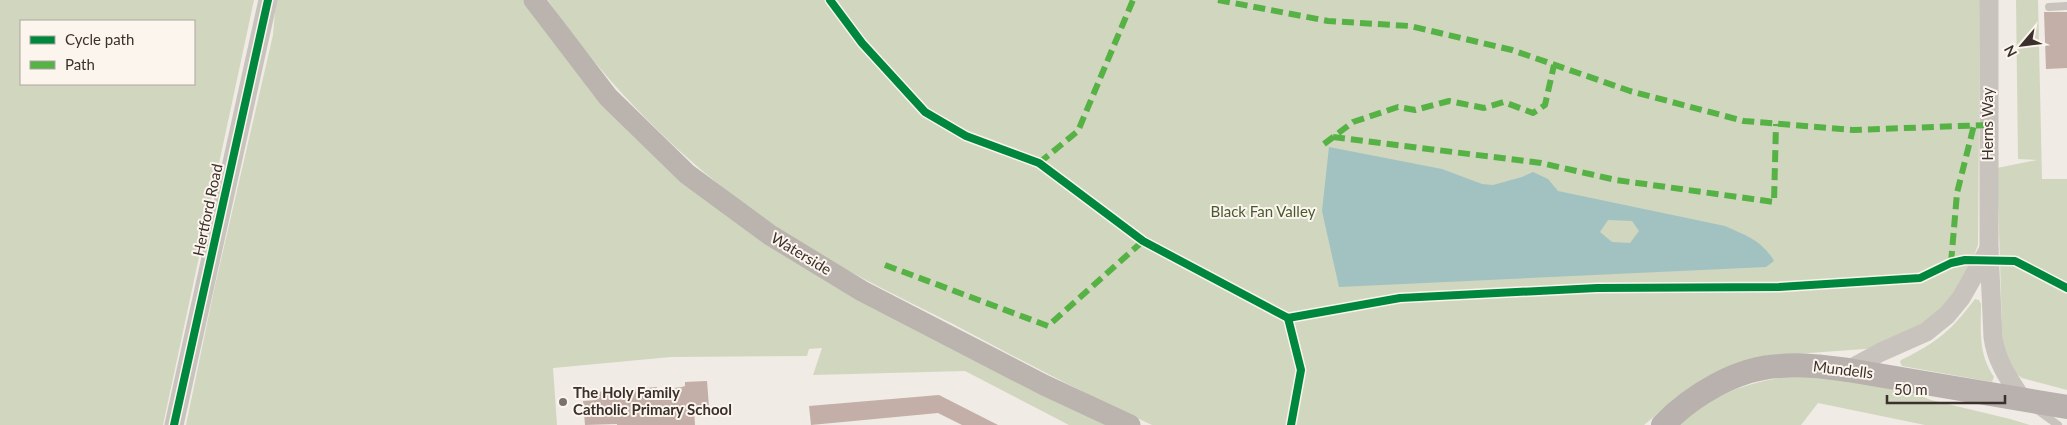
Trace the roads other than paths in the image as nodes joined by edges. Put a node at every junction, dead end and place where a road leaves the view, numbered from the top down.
1 (268, 0) edge
2 (534, 0) edge
3 (1989, 0) edge
4 (2067, 6) edge
5 (2048, 7) dead end
6 (1989, 249) junction
7 (1848, 370) junction
8 (2022, 399) junction
9 (2067, 407) edge
10 (174, 425) edge
11 (1130, 425) edge
12 (1663, 425) edge
13 (2058, 425) edge

1 - 10 street, Hertford Road
2 - 11 main road, Waterside
3 - 6 street, Herns Way
4 - 5 lane
6 - 7 street, Herns Way
6 - 8 street, Herns Way
7 - 8 main road, Mundells
7 - 12 main road, Mundells
8 - 9 main road, Mundells
8 - 13 lane

